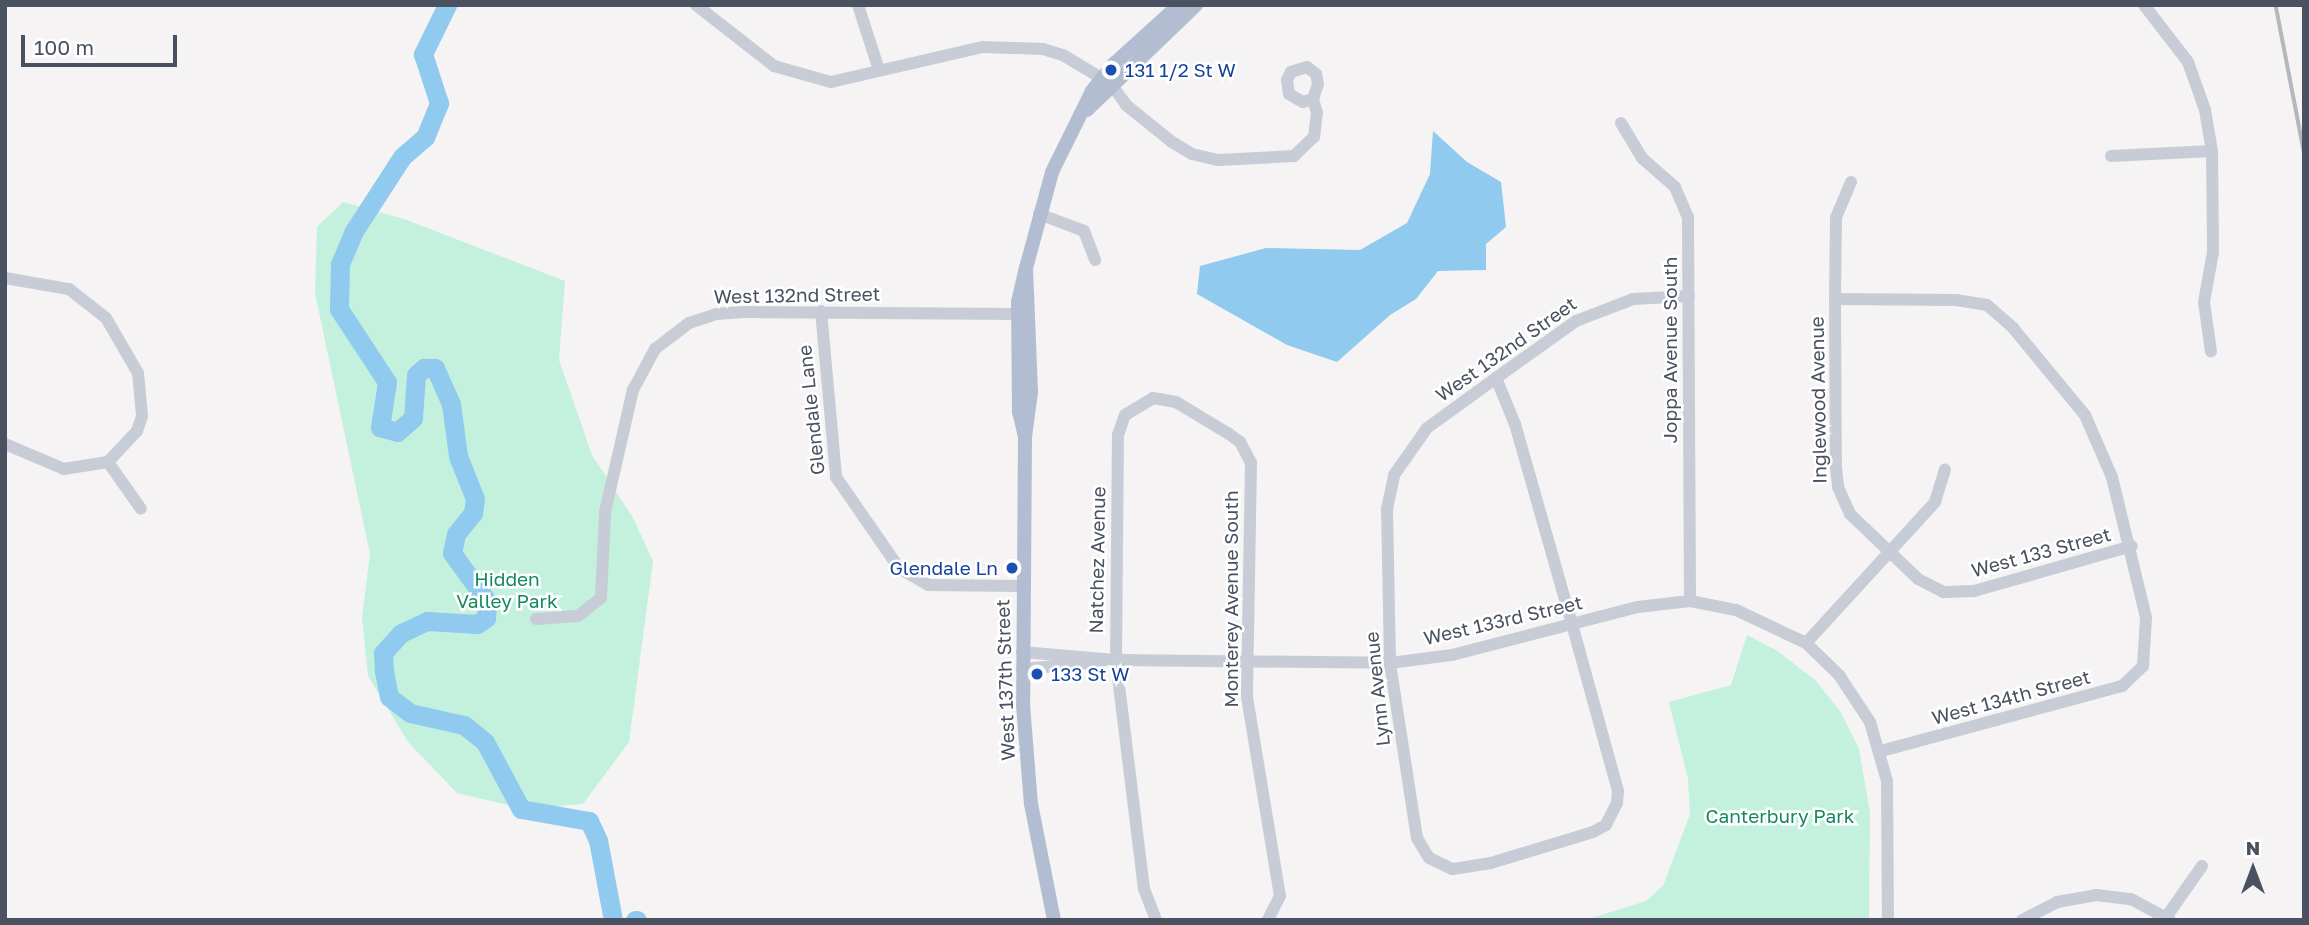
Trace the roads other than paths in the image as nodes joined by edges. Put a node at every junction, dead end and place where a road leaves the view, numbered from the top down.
1 (696, 5) edge
2 (858, 5) edge
3 (1179, 5) edge
4 (1196, 5) edge
5 (2144, 5) edge
6 (879, 70) junction
7 (1107, 82) junction
8 (1313, 99) dead end
9 (1622, 122) dead end
10 (2211, 151) junction
11 (2111, 156) dead end
12 (1851, 182) dead end
13 (1039, 214) junction
14 (1095, 260) dead end
15 (5, 278) edge
16 (1689, 296) junction
17 (1835, 299) junction
18 (821, 312) junction
19 (1024, 314) junction
20 (2211, 352) dead end
21 (1496, 378) junction
22 (1205, 419) joint
23 (5, 444) edge
24 (1402, 458) joint
25 (108, 462) junction
26 (1945, 469) dead end
27 (141, 509) dead end
28 (2132, 546) junction
29 (1889, 553) junction
30 (1022, 586) junction
31 (1690, 601) junction
32 (536, 619) dead end
33 (1572, 624) junction
34 (1806, 643) junction
35 (1022, 652) junction
36 (1115, 660) junction
37 (1247, 661) junction
38 (1390, 663) junction
39 (1022, 669) junction
40 (1881, 751) junction
41 (2202, 866) dead end
42 (2168, 918) edge
43 (1054, 920) edge
44 (1156, 920) edge
45 (1268, 920) edge
46 (1888, 920) edge
47 (2022, 920) edge

1 - 6 street
2 - 6 street
3 - 7 main road, West 137th Street
4 - 7 main road, West 137th Street
5 - 10 street
6 - 7 street
7 - 8 street
7 - 13 main road, West 137th Street
9 - 16 street, Joppa Avenue South
10 - 11 street
10 - 20 street
12 - 17 street, Inglewood Avenue
13 - 14 street
13 - 19 main road, West 137th Street
15 - 25 street
16 - 21 street, West 132nd Street
16 - 31 street, Joppa Avenue South
17 - 28 street
17 - 29 street, Inglewood Avenue
18 - 19 street, West 132nd Street
18 - 30 street, Glendale Lane
18 - 32 street, West 132nd Street
19 - 30 main road, West 137th Street
21 - 24 street, West 132nd Street
21 - 33 street
22 - 36 street, Natchez Avenue
22 - 37 street, Monterey Avenue South
23 - 25 street
24 - 38 street, Lynn Avenue
25 - 27 street
26 - 29 street
28 - 29 street, West 133 Street
28 - 40 street, West 134th Street
29 - 34 street
30 - 35 main road, West 137th Street
31 - 33 street, West 133rd Street
31 - 34 street, West 133rd Street
33 - 38 street, West 133rd Street
33 - 38 street, Lynn Avenue
34 - 40 street
35 - 36 street, West 133rd Street
35 - 39 main road, West 137th Street
36 - 37 street, West 133rd Street
36 - 39 street, West 133rd Street
36 - 44 street, Natchez Avenue
37 - 38 street, West 133rd Street
37 - 45 street, Monterey Avenue South
39 - 43 main road, West 137th Street
40 - 46 street
41 - 42 street
42 - 47 street

